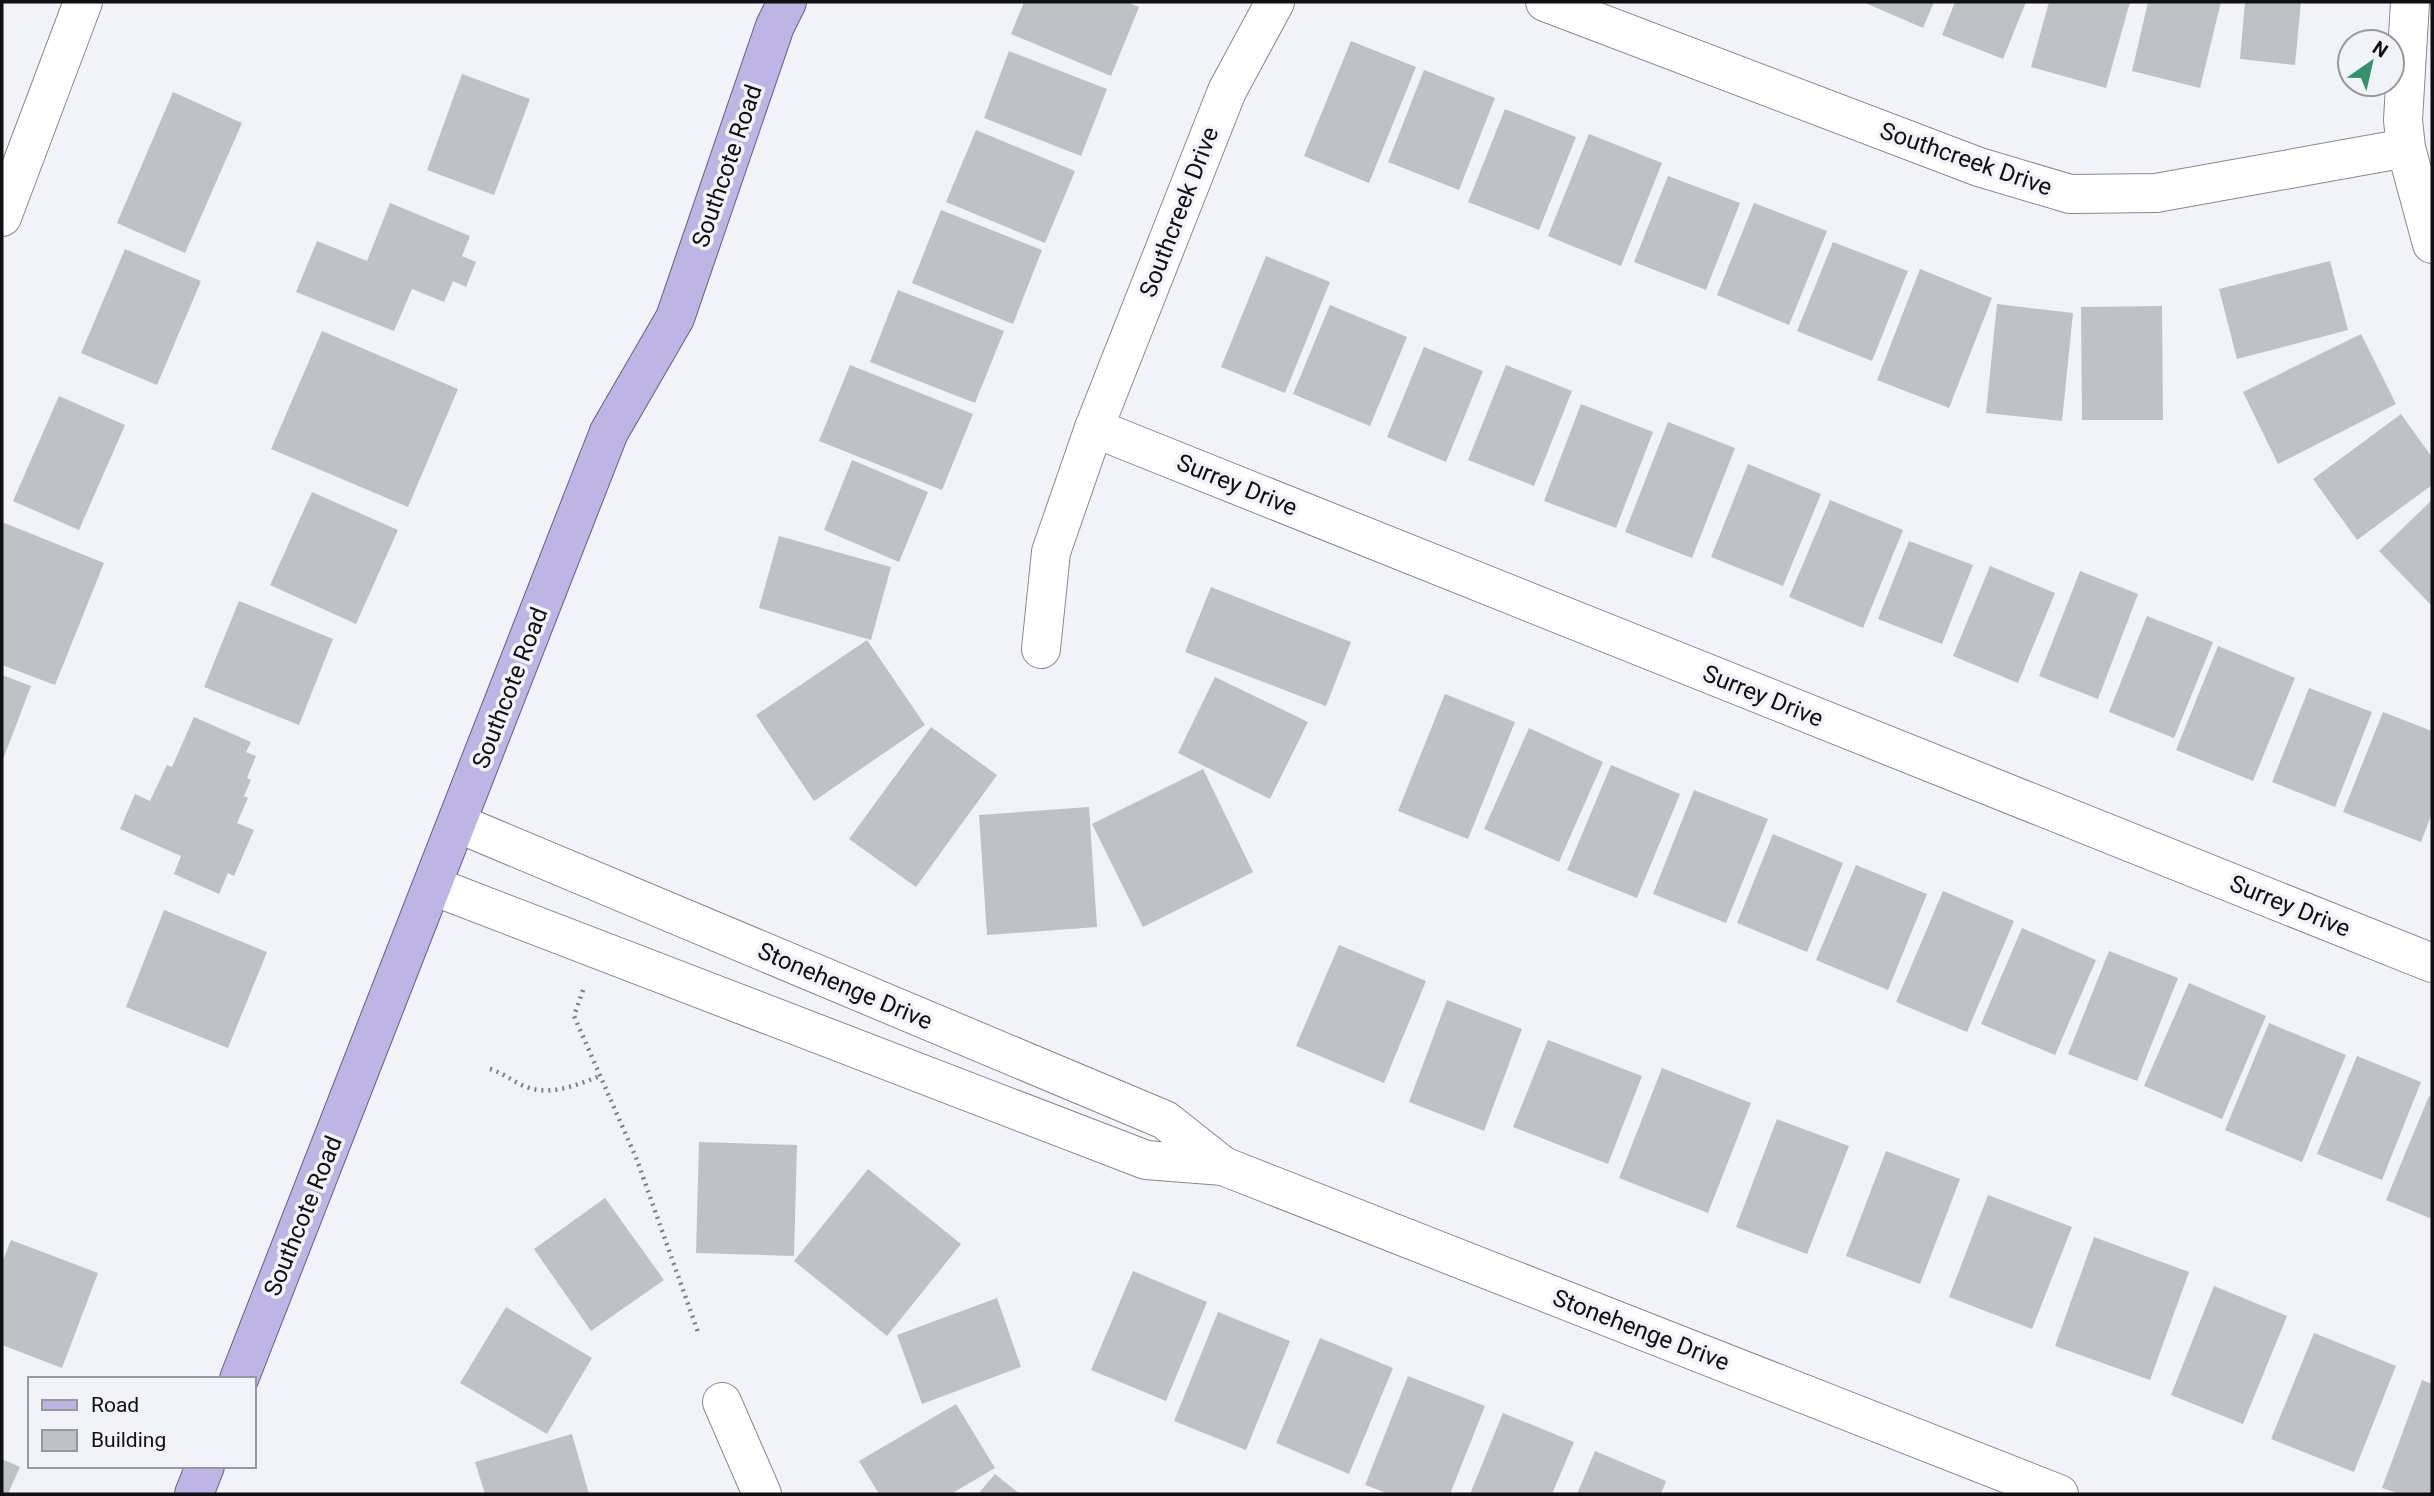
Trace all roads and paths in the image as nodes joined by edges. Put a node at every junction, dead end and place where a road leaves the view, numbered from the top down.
1 (83, 2) edge
2 (787, 2) edge
3 (1275, 2) edge
4 (1545, 2) edge
5 (2410, 2) edge
6 (2406, 148) junction
7 (2, 216) edge
8 (2432, 244) edge
9 (1094, 428) junction
10 (1041, 649) dead end
11 (457, 823) junction
12 (433, 886) junction
13 (2432, 963) edge
14 (583, 990) dead end
15 (490, 1069) dead end
16 (600, 1076) junction
17 (1223, 1166) junction
18 (699, 1335) dead end
19 (240, 1377) edge
20 (722, 1402) dead end
21 (204, 1468) edge
22 (194, 1494) edge
23 (762, 1494) edge
24 (2059, 1494) edge

1 - 7 street
2 - 11 main road, Southcote Road
3 - 9 street, Southcreek Drive
4 - 6 street, Southcreek Drive
5 - 6 street
6 - 8 street
9 - 10 street, Southcreek Drive
9 - 13 street, Surrey Drive
11 - 12 main road, Southcote Road
11 - 17 street, Stonehenge Drive
12 - 17 street, Stonehenge Drive
12 - 19 main road, Southcote Road
14 - 16 path
15 - 16 path
16 - 18 path
17 - 24 street, Stonehenge Drive
20 - 23 street
21 - 22 main road

